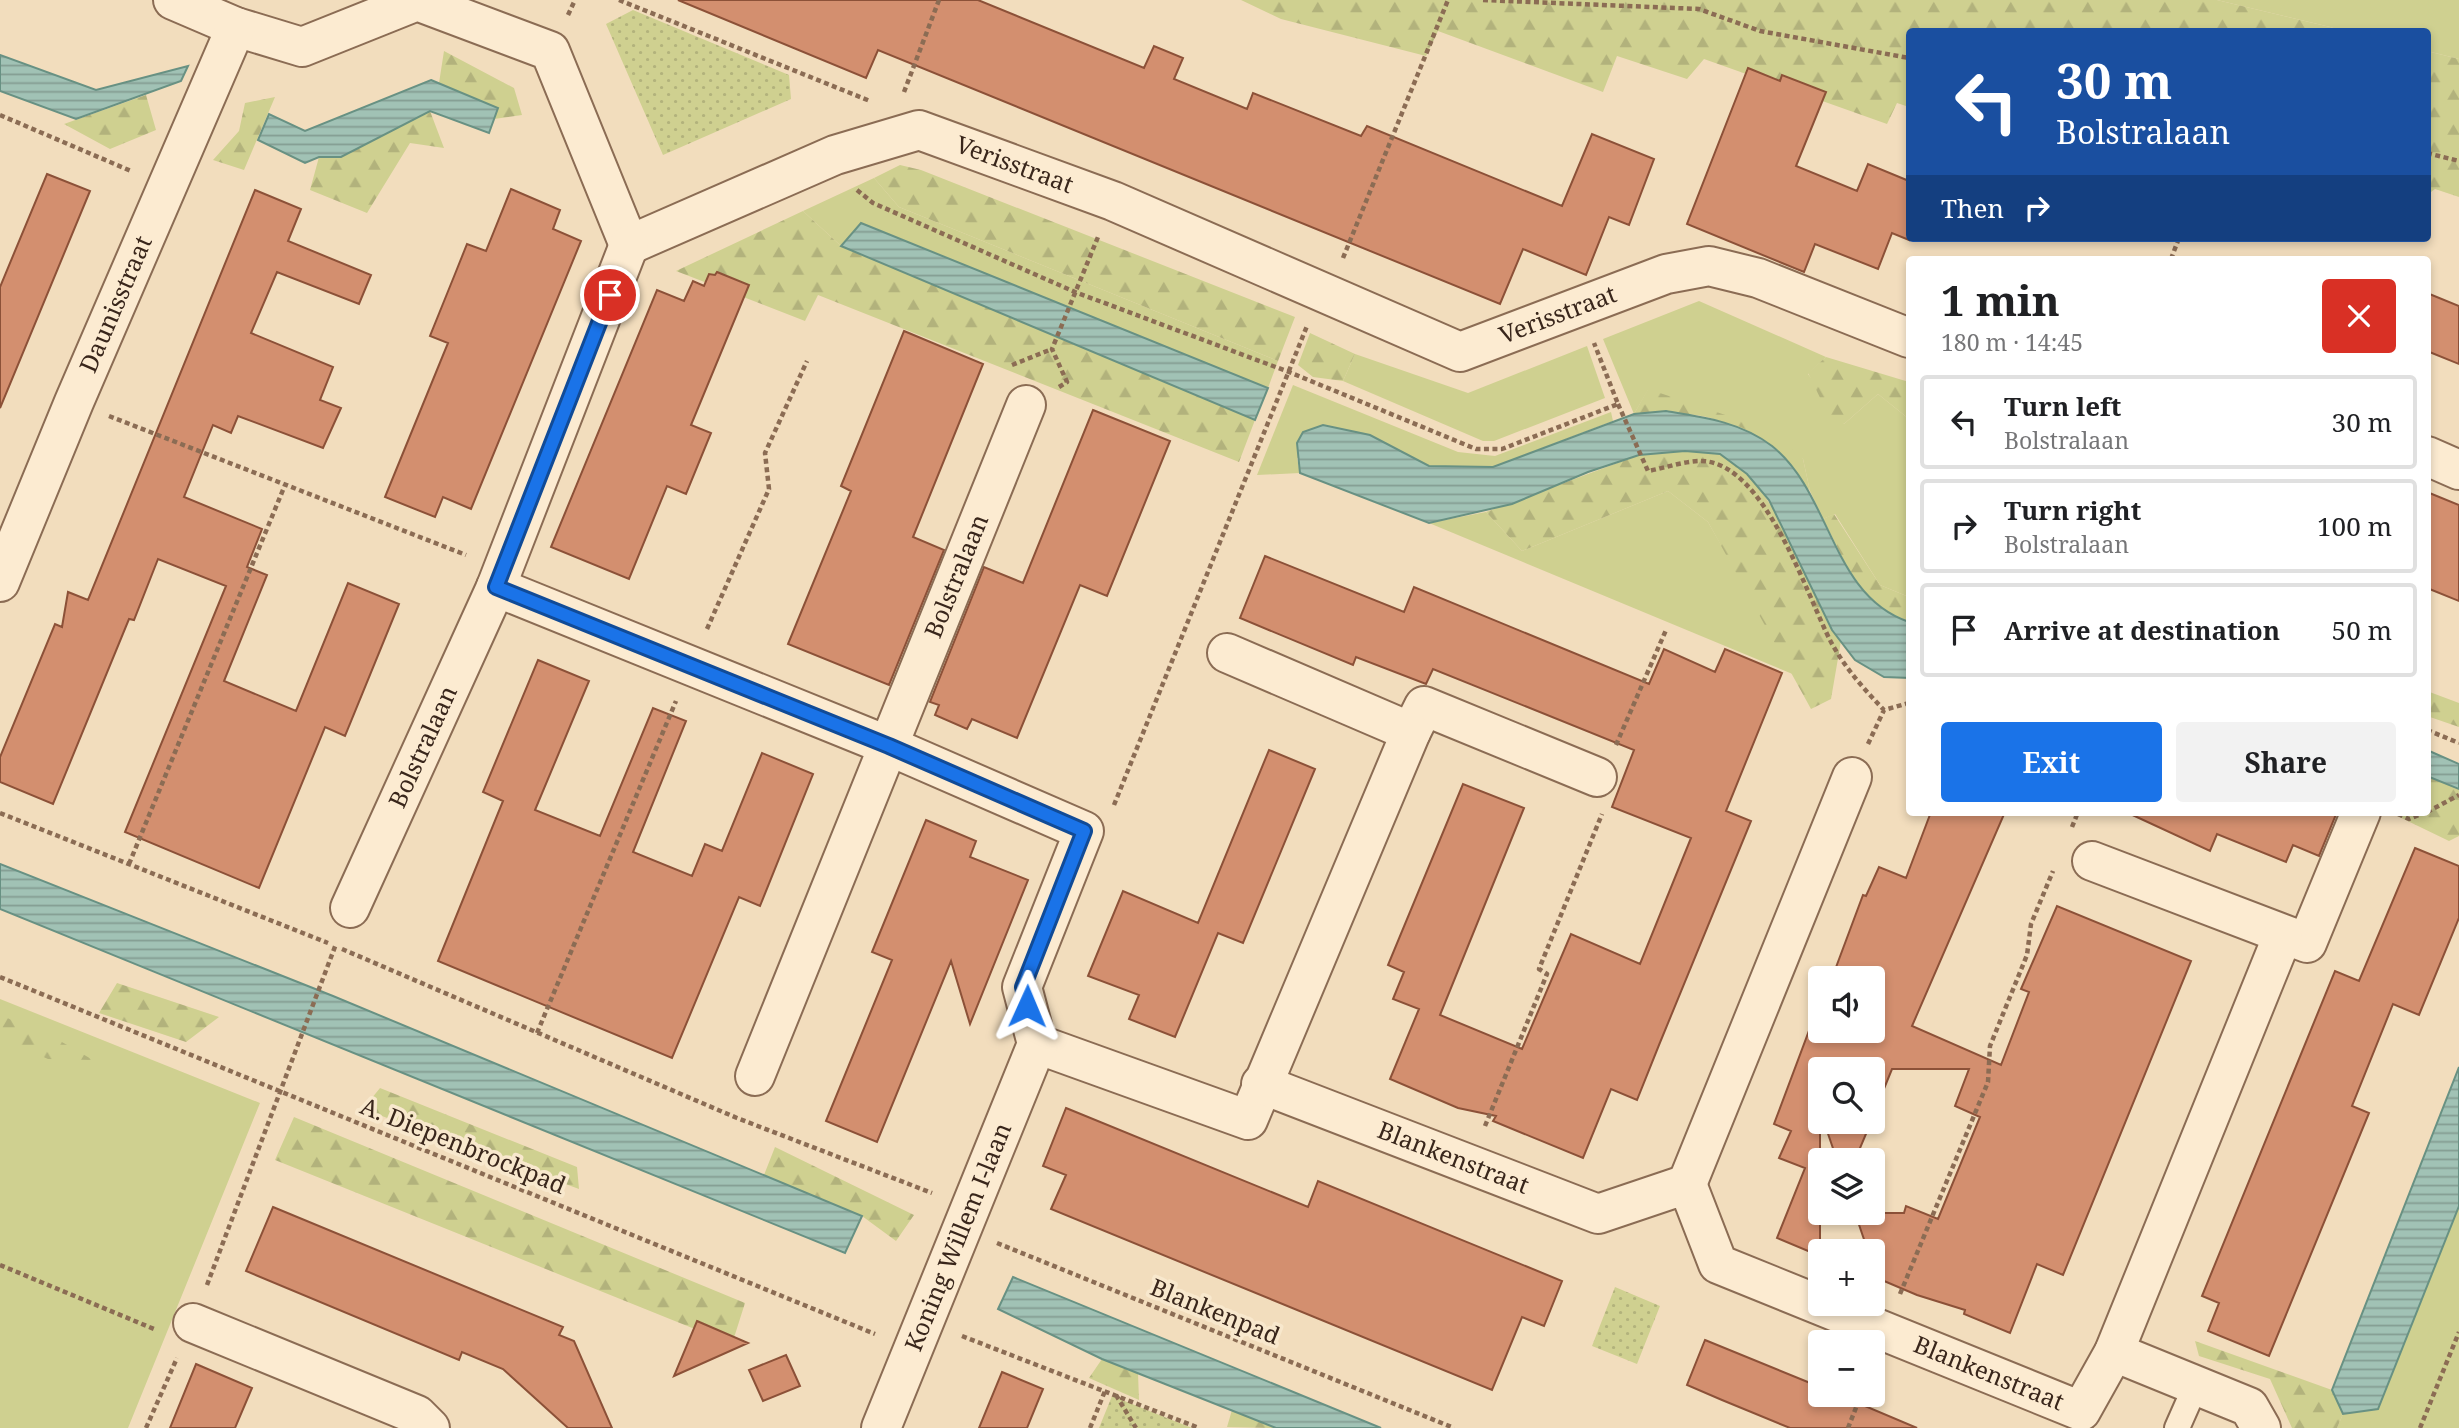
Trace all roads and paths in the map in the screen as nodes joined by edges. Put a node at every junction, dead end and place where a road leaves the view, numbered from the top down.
1 (173, 0) edge
2 (619, 0) edge
3 (939, 0) edge
4 (1448, 0) edge
5 (1483, 0) edge
6 (236, 27) junction
7 (1906, 57) edge
8 (0, 115) edge
9 (908, 121) junction
10 (2431, 154) edge
11 (835, 155) junction
12 (2459, 161) edge
13 (143, 177) dead end
14 (629, 245) junction
15 (1085, 267) dead end
16 (1075, 292) junction
17 (1324, 294) junction
18 (1579, 307) junction
19 (1906, 337) edge
20 (1052, 349) dead end
21 (1289, 372) junction
22 (74, 402) junction
23 (1026, 405) dead end
24 (1619, 406) junction
25 (2431, 458) edge
26 (2459, 470) edge
27 (285, 485) junction
28 (3, 563) edge
29 (499, 578) junction
30 (1666, 630) dead end
31 (1227, 653) dead end
32 (1906, 704) edge
33 (1411, 732) junction
34 (2431, 732) edge
35 (2459, 743) edge
36 (889, 746) junction
37 (1852, 777) dead end
38 (1605, 782) junction
39 (2459, 795) edge
40 (2431, 810) edge
41 (0, 813) edge
42 (2077, 816) edge
43 (2359, 816) edge
44 (1084, 831) junction
45 (2072, 853) junction
46 (129, 864) junction
47 (351, 908) dead end
48 (2283, 934) junction
49 (327, 969) dead end
50 (0, 977) edge
51 (1037, 1044) junction
52 (755, 1076) dead end
53 (1261, 1084) junction
54 (281, 1091) junction
55 (1470, 1163) junction
56 (1687, 1184) junction
57 (967, 1218) junction
58 (0, 1265) edge
59 (193, 1323) junction
60 (1879, 1330) edge
61 (1885, 1330) edge
62 (1885, 1332) edge
63 (2459, 1332) edge
64 (918, 1335) junction
65 (2115, 1352) junction
66 (2196, 1385) junction
67 (1105, 1391) junction
68 (1115, 1395) junction
69 (1856, 1407) edge
70 (146, 1428) edge
71 (430, 1428) edge
72 (881, 1428) edge
73 (1090, 1428) edge
74 (1136, 1428) edge
75 (1199, 1428) edge
76 (1454, 1428) edge
77 (1848, 1428) edge
78 (2177, 1428) edge
79 (2260, 1428) edge
80 (2420, 1428) edge

1 - 6 street
2 - 9 path
3 - 9 path
4 - 17 path
5 - 7 path
6 - 14 street
6 - 22 street, Daunisstraat
8 - 13 path
9 - 11 street
9 - 17 street, Verisstraat
10 - 12 path
11 - 14 street
11 - 16 path
14 - 29 street, Bolstralaan
15 - 16 path
16 - 20 path
16 - 21 path
17 - 18 street, Verisstraat
17 - 21 path
18 - 19 street, Verisstraat
18 - 24 path
21 - 24 path
21 - 44 path
22 - 27 path
22 - 28 street, Daunisstraat
23 - 36 street, Bolstralaan
24 - 32 path
25 - 26 street
27 - 29 path
27 - 46 path
29 - 36 street
29 - 47 street, Bolstralaan
30 - 38 path
31 - 33 street
33 - 38 street
33 - 53 street
34 - 35 path
36 - 44 street
36 - 52 street, Bolstralaan
37 - 56 street
38 - 55 path
39 - 40 path
41 - 46 path, Blankenpad
42 - 45 path
43 - 48 street
44 - 51 street
45 - 48 street
45 - 61 path
46 - 57 path, Blankenpad
48 - 65 street, Blankenstraat
49 - 54 path
50 - 54 path, A. Diepenbrockpad
51 - 53 street
51 - 57 street, Koning Willem I-laan
53 - 55 street, Blankenstraat
54 - 59 path
54 - 64 path, A. Diepenbrockpad
55 - 56 street, Blankenstraat
56 - 60 street, Blankenstraat
57 - 64 street, Koning Willem I-laan
57 - 76 path, Blankenpad
58 - 59 path
59 - 70 path
59 - 71 street
62 - 65 street, Blankenstraat
63 - 80 path
64 - 67 path, A. Diepenbrockpad
64 - 72 street, Koning Willem I-laan
65 - 66 street
66 - 78 lane
66 - 79 street
67 - 68 path, A. Diepenbrockpad
67 - 73 path
68 - 74 path
68 - 75 path, A. Diepenbrockpad
69 - 77 path

